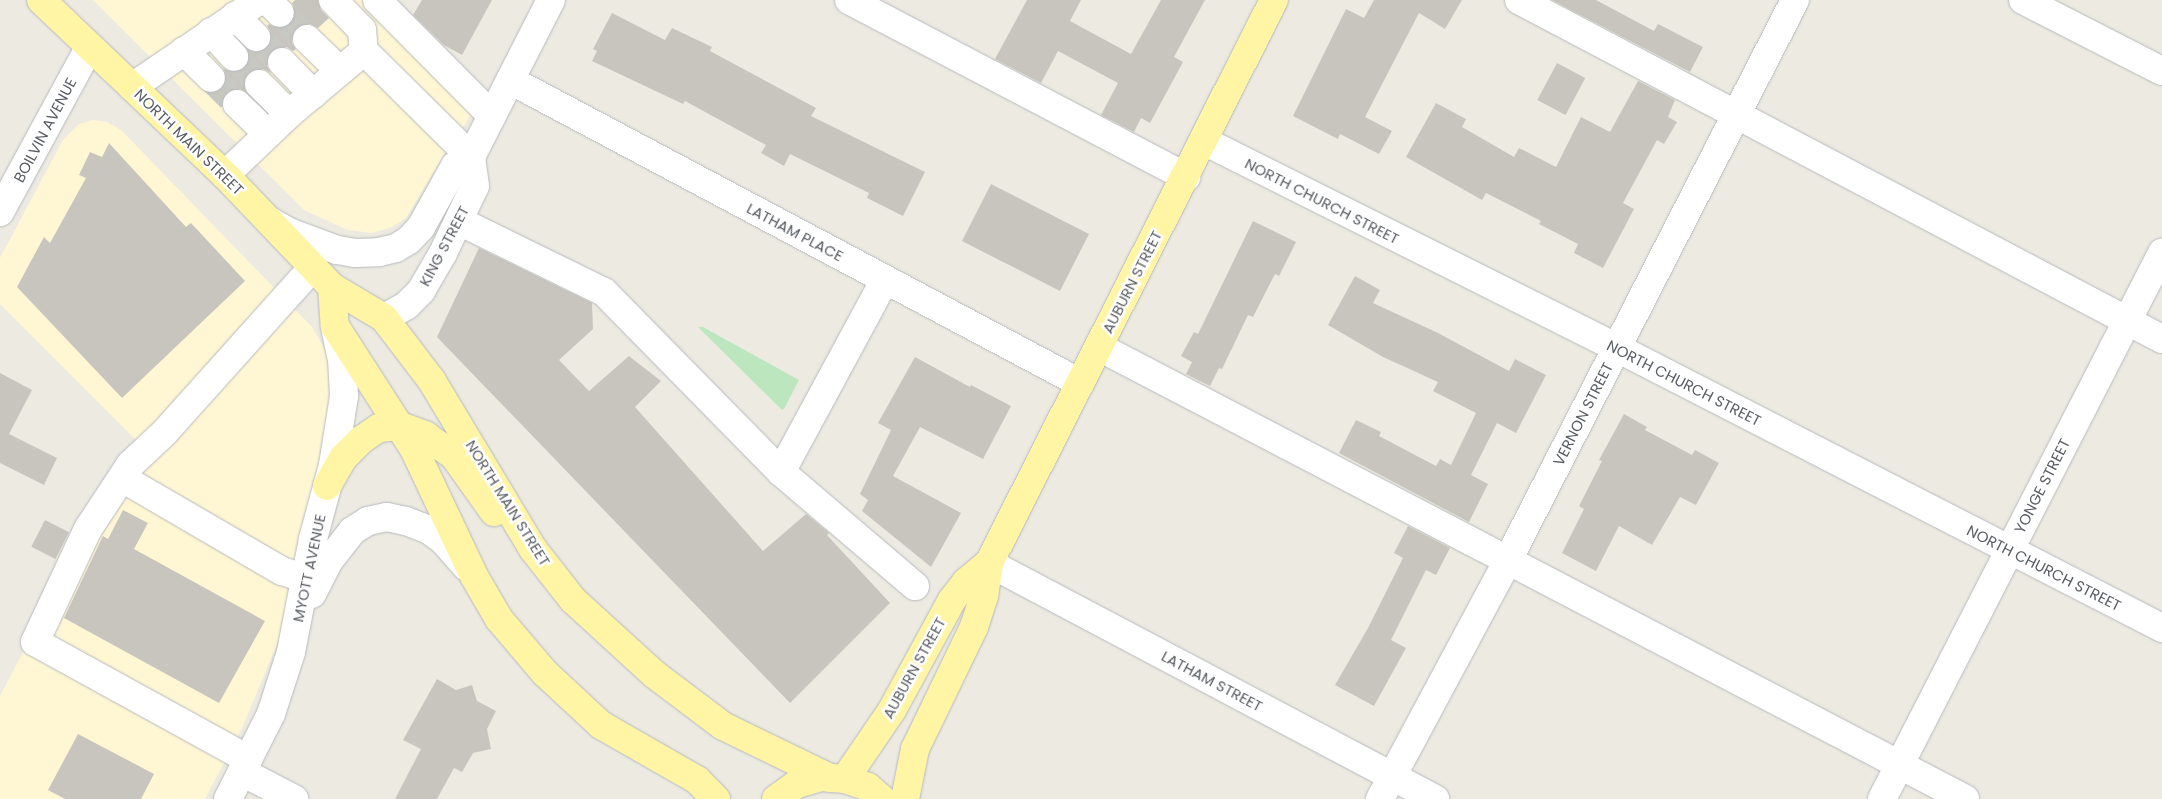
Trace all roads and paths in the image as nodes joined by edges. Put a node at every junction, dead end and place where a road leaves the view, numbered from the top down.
1 (41, 0) edge
2 (333, 0) edge
3 (377, 0) edge
4 (551, 0) edge
5 (849, 0) edge
6 (1274, 0) edge
7 (1519, 0) edge
8 (1795, 0) edge
9 (2023, 0) edge
10 (269, 4) edge
11 (236, 16) junction
12 (211, 32) junction
13 (256, 37) tunnel mouth
14 (307, 39) tunnel mouth
15 (89, 48) junction
16 (184, 51) junction
17 (364, 51) junction
18 (234, 57) tunnel mouth
19 (282, 62) tunnel mouth
20 (340, 71) junction
21 (2162, 72) edge
22 (211, 78) tunnel mouth
23 (510, 80) junction
24 (259, 84) tunnel mouth
25 (132, 87) junction
26 (313, 94) junction
27 (237, 104) tunnel mouth
28 (289, 114) junction
29 (1737, 115) junction
30 (492, 116) junction
31 (268, 134) junction
32 (1204, 142) junction
33 (471, 157) junction
34 (225, 175) junction
35 (1186, 177) junction
36 (0, 212) edge
37 (459, 221) junction
38 (270, 222) junction
39 (2162, 253) edge
40 (312, 267) junction
41 (885, 280) junction
42 (332, 287) junction
43 (384, 318) junction
44 (2128, 320) junction
45 (334, 326) junction
46 (2162, 339) edge
47 (1099, 347) junction
48 (1617, 348) junction
49 (1080, 383) junction
50 (400, 426) junction
51 (781, 472) junction
52 (122, 478) junction
53 (327, 486) junction
54 (533, 549) junction
55 (2009, 551) junction
56 (1508, 560) junction
57 (989, 563) junction
58 (474, 576) junction
59 (306, 578) junction
60 (915, 586) dead end
61 (296, 627) junction
62 (2162, 628) edge
63 (1899, 764) junction
64 (245, 766) junction
65 (838, 778) junction
66 (1386, 788) edge
67 (228, 799) edge
68 (294, 799) edge
69 (716, 799) edge
70 (776, 799) edge
71 (882, 799) edge
72 (905, 799) edge
73 (1435, 799) edge
74 (1882, 799) edge
75 (1966, 799) edge

1 - 15 main road, NORTH MAIN STREET
2 - 17 street
3 - 30 street
4 - 23 street, KING STREET
5 - 35 street
6 - 32 main road, AUBURN STREET
7 - 29 street
8 - 29 street, VERNON STREET
9 - 21 street
10 - 11 street
11 - 12 street
11 - 13 street
12 - 16 street
12 - 18 street
14 - 20 street
15 - 25 main road, NORTH MAIN STREET
15 - 36 street, BOILVIN AVENUE
16 - 22 street
16 - 25 street
17 - 20 street
17 - 33 street
19 - 26 street
20 - 26 street
23 - 30 street, KING STREET
23 - 41 street, LATHAM PLACE
24 - 28 street
25 - 34 main road, NORTH MAIN STREET
26 - 28 street
27 - 31 street
28 - 31 street
29 - 44 street
29 - 48 street, VERNON STREET
30 - 33 street, KING STREET
31 - 34 street
32 - 35 main road, AUBURN STREET
32 - 48 street, NORTH CHURCH STREET
33 - 37 street, KING STREET
33 - 38 street, KING STREET
34 - 38 main road, NORTH MAIN STREET
35 - 47 main road, AUBURN STREET
37 - 43 street, KING STREET
37 - 51 street
38 - 40 main road, NORTH MAIN STREET
39 - 44 street, YONGE STREET
40 - 42 main road, NORTH MAIN STREET
40 - 52 street
41 - 49 street, LATHAM PLACE
41 - 51 street
42 - 43 main road, NORTH MAIN STREET
42 - 45 main road
43 - 54 main road, NORTH MAIN STREET
44 - 46 street
44 - 55 street, YONGE STREET
45 - 50 main road
45 - 53 street, MYOTT AVENUE
47 - 49 main road, AUBURN STREET
47 - 56 street
48 - 55 street, NORTH CHURCH STREET
48 - 56 street, VERNON STREET
49 - 57 main road, AUBURN STREET
50 - 53 main road
50 - 54 main road
50 - 58 main road
51 - 60 street
52 - 59 street
52 - 64 street
53 - 59 street, MYOTT AVENUE
54 - 65 main road, NORTH MAIN STREET
55 - 62 street, NORTH CHURCH STREET
55 - 63 street, YONGE STREET
56 - 63 street
56 - 66 street, VERNON STREET
57 - 65 main road, AUBURN STREET
57 - 66 street, LATHAM STREET
57 - 72 main road, AUBURN STREET
58 - 61 street
58 - 69 main road
59 - 61 street, MYOTT AVENUE
61 - 64 street, MYOTT AVENUE
63 - 74 street, YONGE STREET
63 - 75 street
64 - 67 street, MYOTT AVENUE
64 - 68 street
65 - 70 main road
65 - 71 main road, NORTH MAIN STREET
66 - 73 street, LATHAM STREET

